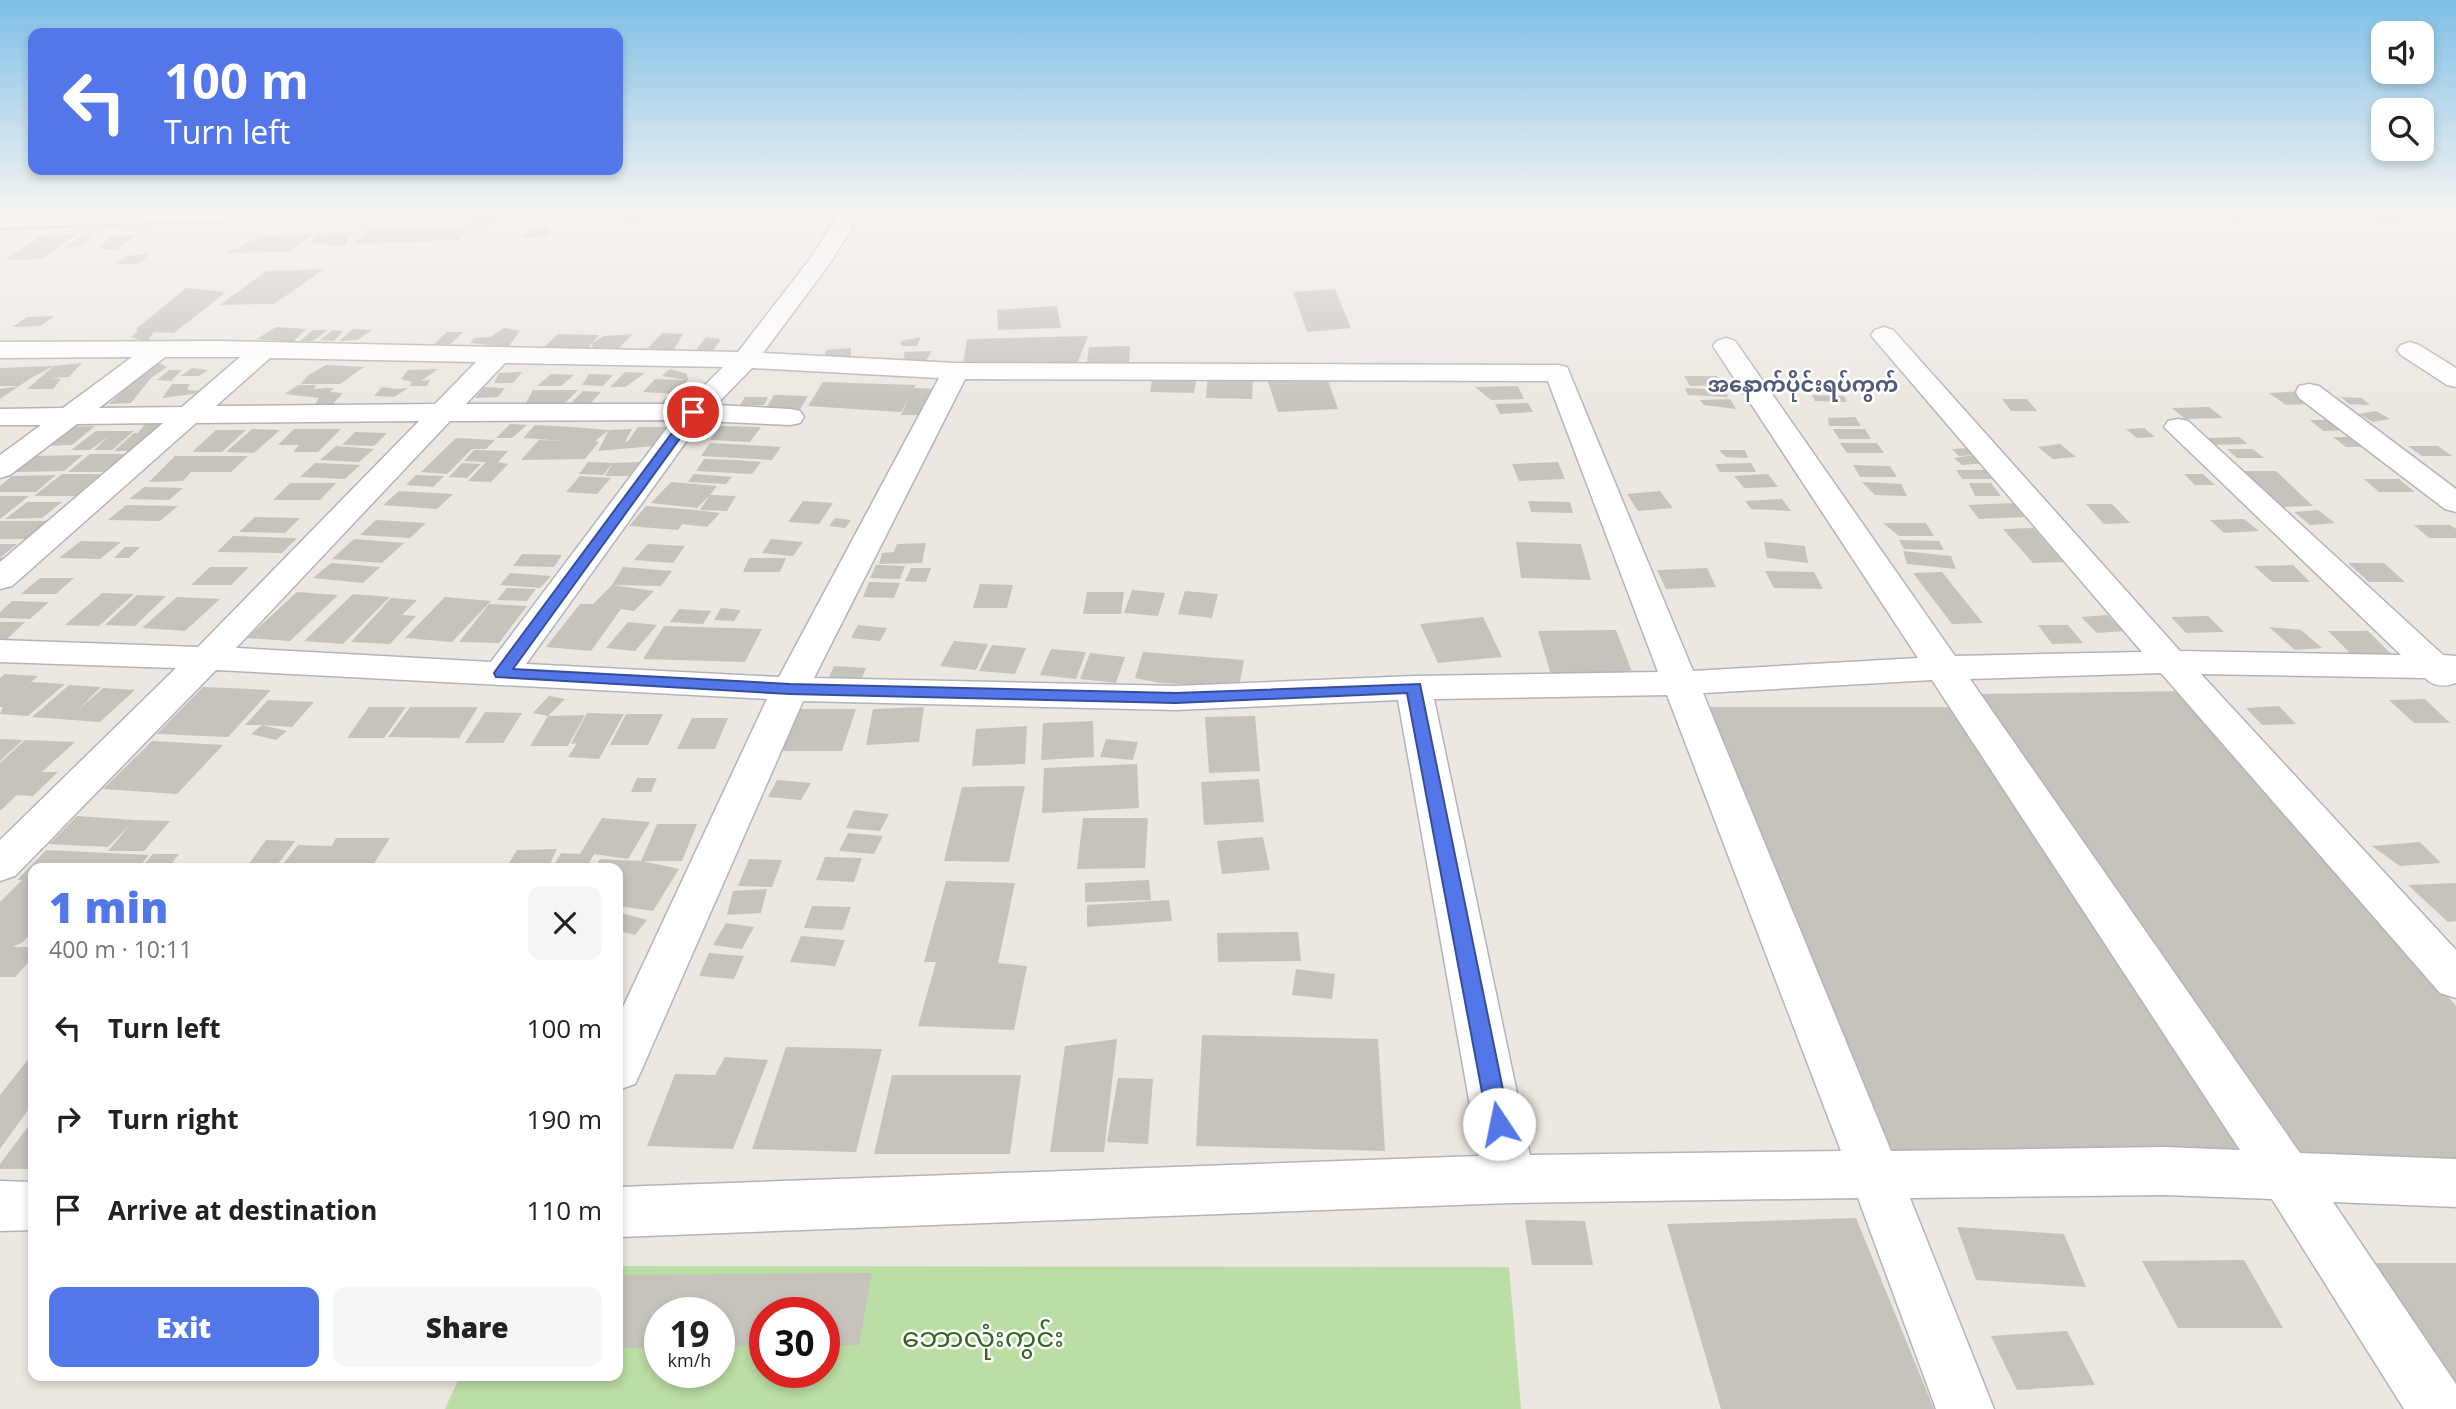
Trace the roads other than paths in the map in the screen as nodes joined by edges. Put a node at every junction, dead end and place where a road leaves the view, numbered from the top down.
1 (809, 276) edge
2 (1884, 335) dead end
3 (1726, 346) dead end
4 (159, 349) junction
5 (0, 350) edge
6 (264, 350) junction
7 (2410, 350) dead end
8 (496, 356) junction
9 (745, 360) junction
10 (957, 371) junction
11 (2456, 379) edge
12 (2309, 392) dead end
13 (693, 412) junction
14 (442, 413) junction
15 (188, 415) junction
16 (71, 416) junction
17 (0, 417) edge
18 (790, 417) dead end
19 (2178, 427) dead end
20 (0, 469) edge
21 (2456, 503) edge
22 (0, 579) edge
23 (0, 651) edge
24 (207, 658) junction
25 (2170, 662) junction
26 (1941, 668) junction
27 (501, 673) junction
28 (2449, 674) edge
29 (1678, 682) junction
30 (1414, 688) junction
31 (790, 689) junction
32 (0, 865) edge
33 (2456, 980) edge
34 (623, 1058) edge
35 (1877, 1174) junction
36 (2286, 1176) junction
37 (1509, 1179) junction
38 (2456, 1183) edge
39 (0, 1206) edge
40 (28, 1206) edge
41 (623, 1212) edge
42 (1965, 1409) edge
43 (2438, 1409) edge

1 - 9 street
2 - 25 street
3 - 26 street
4 - 5 street
4 - 6 street
4 - 16 street
6 - 8 street
6 - 15 street
7 - 11 street
8 - 9 street
8 - 14 street
9 - 10 street
9 - 13 street
10 - 29 street
10 - 31 street
12 - 21 street
13 - 14 street
13 - 18 street
13 - 27 street
14 - 15 street
14 - 24 street
15 - 16 street
15 - 22 street
16 - 17 street
16 - 20 street
19 - 28 street
23 - 24 street
24 - 27 street
24 - 32 street
25 - 26 street
25 - 28 street
25 - 33 street
26 - 29 street
26 - 36 street
27 - 31 street
29 - 30 street
29 - 35 street
30 - 31 street
30 - 37 street
31 - 34 street
35 - 36 street
35 - 37 street
35 - 42 street
36 - 38 street
36 - 43 street
37 - 41 street
39 - 40 street

